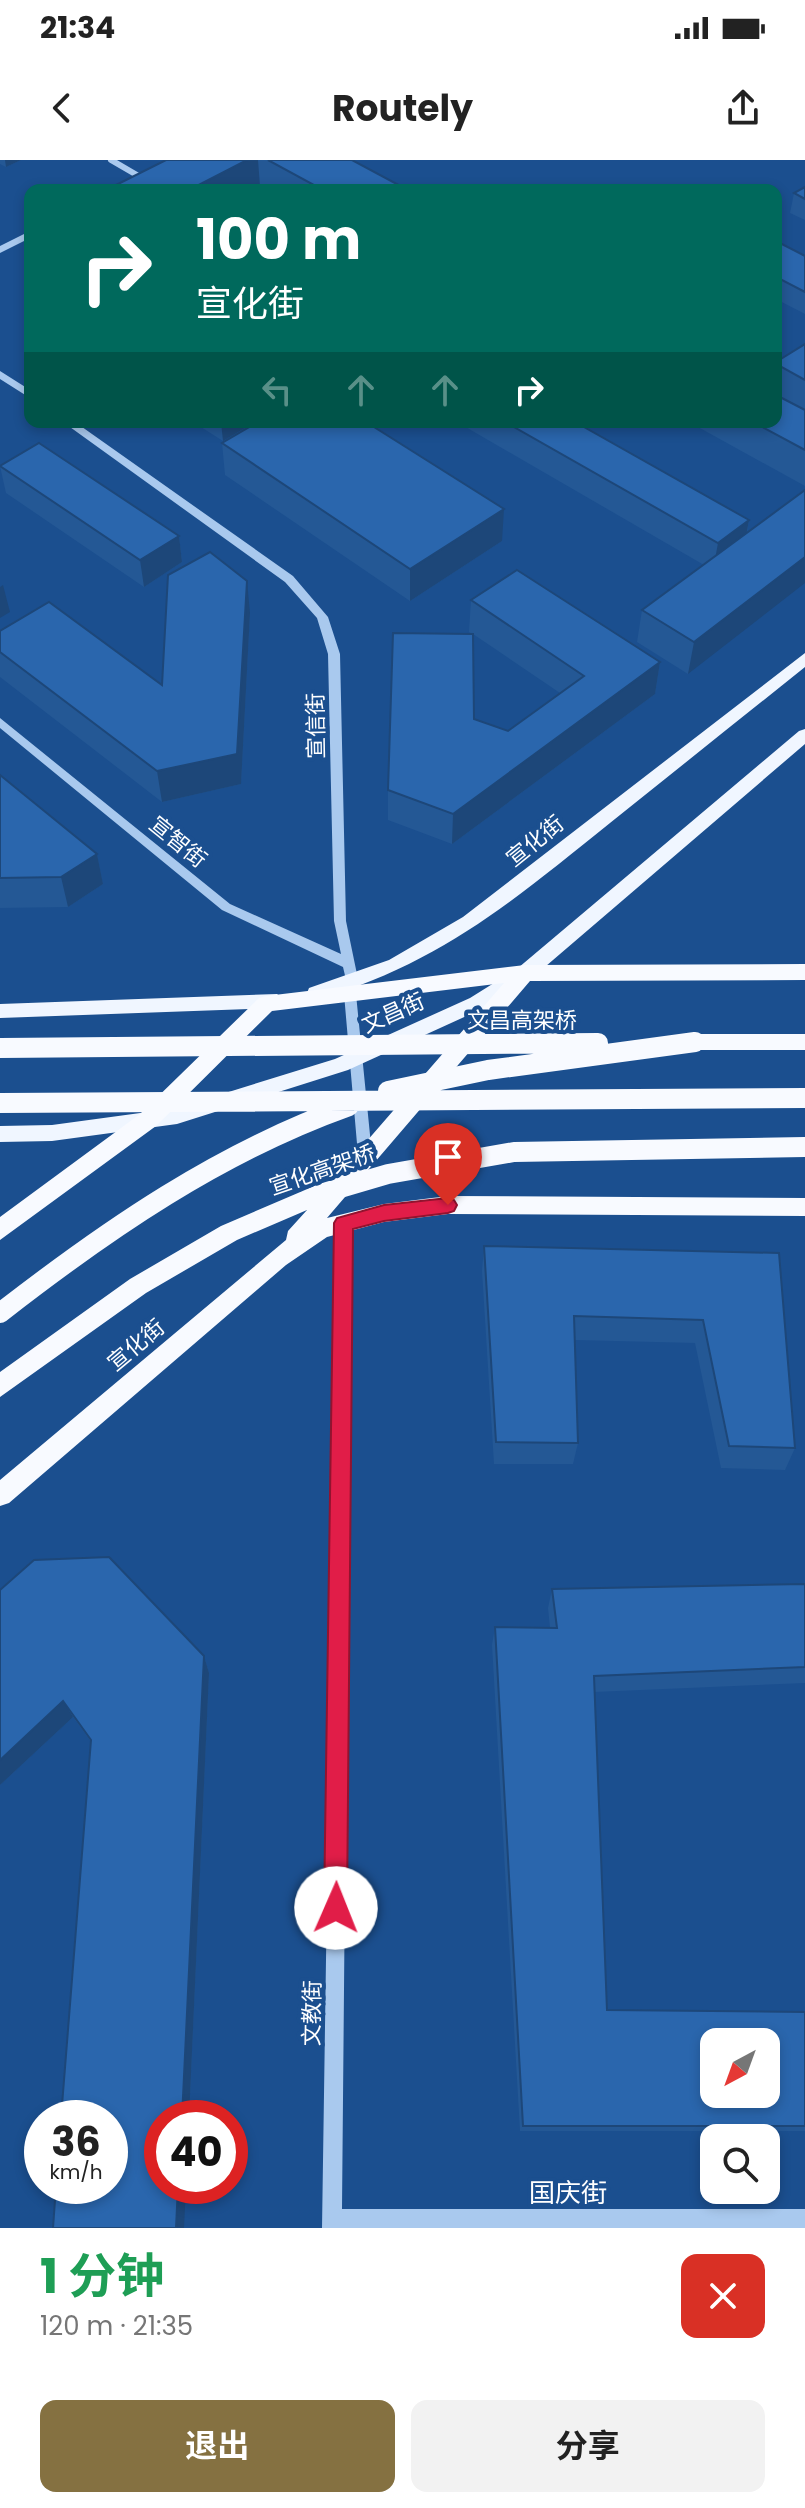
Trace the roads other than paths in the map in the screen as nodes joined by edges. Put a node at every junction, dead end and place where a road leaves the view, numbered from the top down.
1 (111, 160) edge
2 (154, 172) edge
3 (142, 178) junction
4 (130, 184) edge
5 (24, 237) edge
6 (0, 250) edge
7 (0, 374) edge
8 (24, 391) edge
9 (76, 428) edge
10 (805, 659) edge
11 (0, 722) edge
12 (805, 735) edge
13 (349, 964) junction
14 (805, 972) edge
15 (525, 973) junction
16 (351, 989) junction
17 (266, 1004) junction
18 (0, 1011) edge
19 (695, 1042) junction
20 (805, 1042) edge
21 (0, 1048) edge
22 (357, 1058) junction
23 (805, 1098) edge
24 (0, 1103) edge
25 (148, 1120) junction
26 (0, 1134) edge
27 (805, 1147) edge
28 (365, 1155) junction
29 (805, 1207) edge
30 (344, 1223) junction
31 (0, 1230) edge
32 (278, 1258) junction
33 (0, 1313) edge
34 (0, 1386) edge
35 (0, 1495) edge
36 (805, 2219) edge
37 (332, 2224) edge

1 - 3 street
2 - 3 street
3 - 4 street
5 - 6 street
7 - 8 street
9 - 13 street, 宣信街
10 - 16 main road, 宣化街
11 - 13 street, 宣智街
12 - 15 main road
13 - 16 street, 宣信街
14 - 15 highway
15 - 16 highway
15 - 22 main road, 文昌街
15 - 28 highway
16 - 17 highway
16 - 22 street, 宣信街
17 - 18 main road
17 - 25 highway
19 - 20 highway, 文昌高架桥
19 - 21 highway, 文昌高架桥, bridge
19 - 33 highway, 宣化高架桥, bridge
22 - 25 main road, 文昌街
22 - 28 street, 宣信街
23 - 24 highway, bridge
25 - 26 main road, 文昌街
25 - 31 highway
27 - 34 highway, 宣化高架桥, bridge
28 - 32 highway
29 - 30 highway, 宣化街
30 - 32 highway, 宣化街
30 - 37 street, 文教街
32 - 35 highway, 宣化街
36 - 37 street, 国庆街

